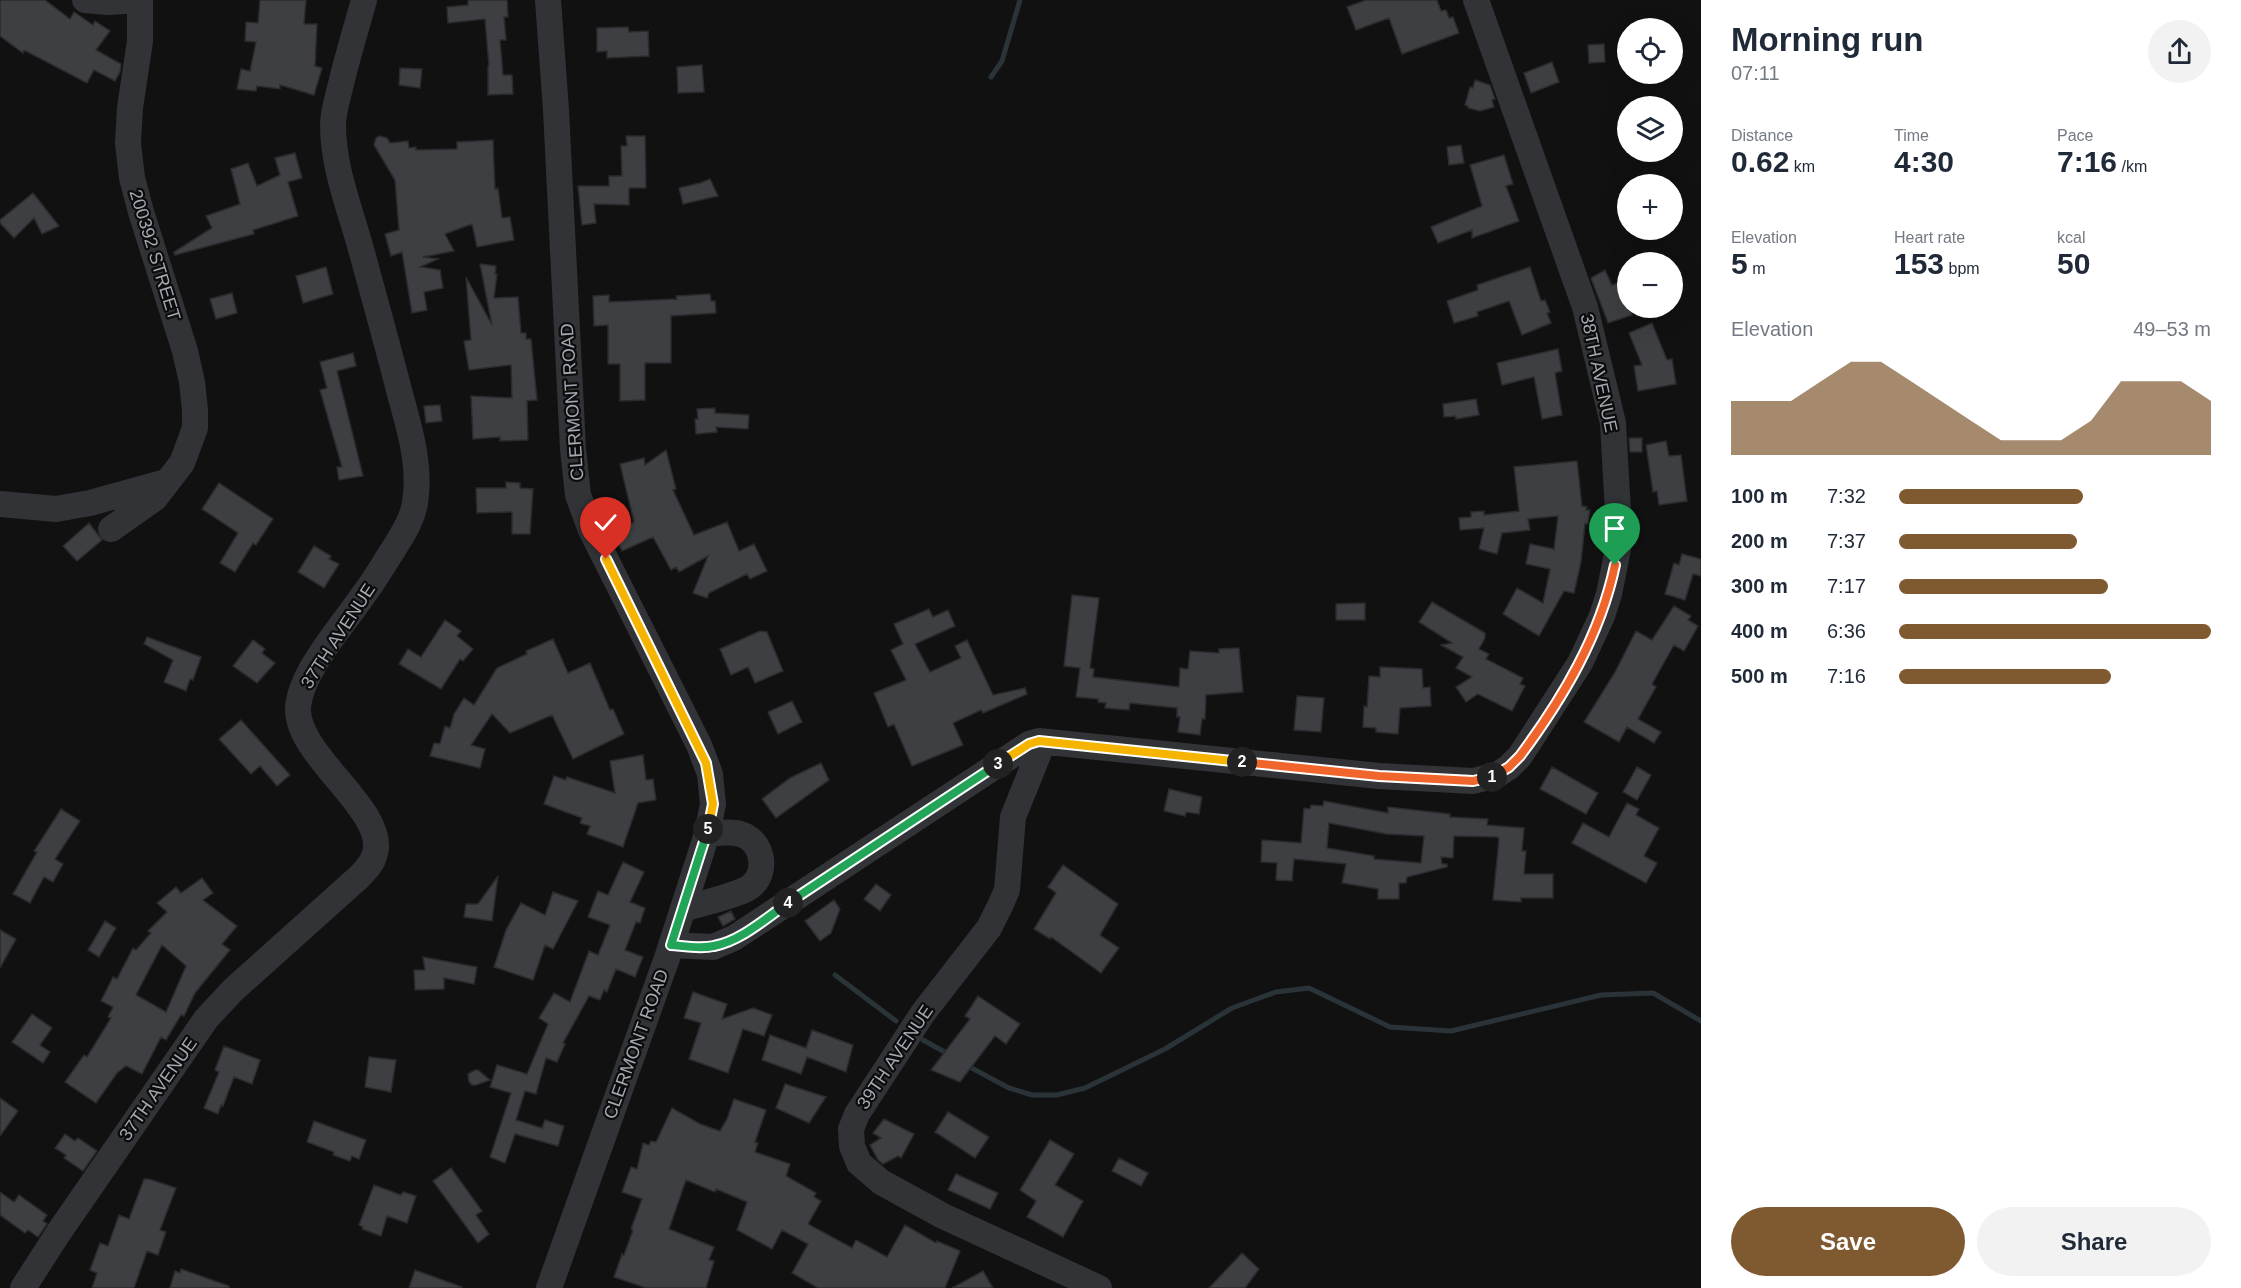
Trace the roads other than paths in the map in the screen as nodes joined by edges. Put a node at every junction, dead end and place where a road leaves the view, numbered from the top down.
1 (85, 0) edge
2 (140, 0) edge
3 (364, 0) edge
4 (548, 0) edge
5 (1476, 0) edge
6 (161, 489) junction
7 (0, 504) edge
8 (111, 529) dead end
9 (1039, 741) junction
10 (707, 834) junction
11 (683, 909) junction
12 (671, 945) junction
13 (23, 1288) edge
14 (549, 1288) edge
15 (1099, 1288) edge

1 - 2 street
2 - 6 street, 200392 STREET
3 - 13 street, 37TH AVENUE
4 - 10 street, CLERMONT ROAD
5 - 9 street, 38TH AVENUE
6 - 7 street
6 - 8 street
9 - 12 street
9 - 15 street, 39TH AVENUE
10 - 11 street, CLERMONT ROAD
10 - 11 street
11 - 12 street, CLERMONT ROAD
12 - 14 street, CLERMONT ROAD

